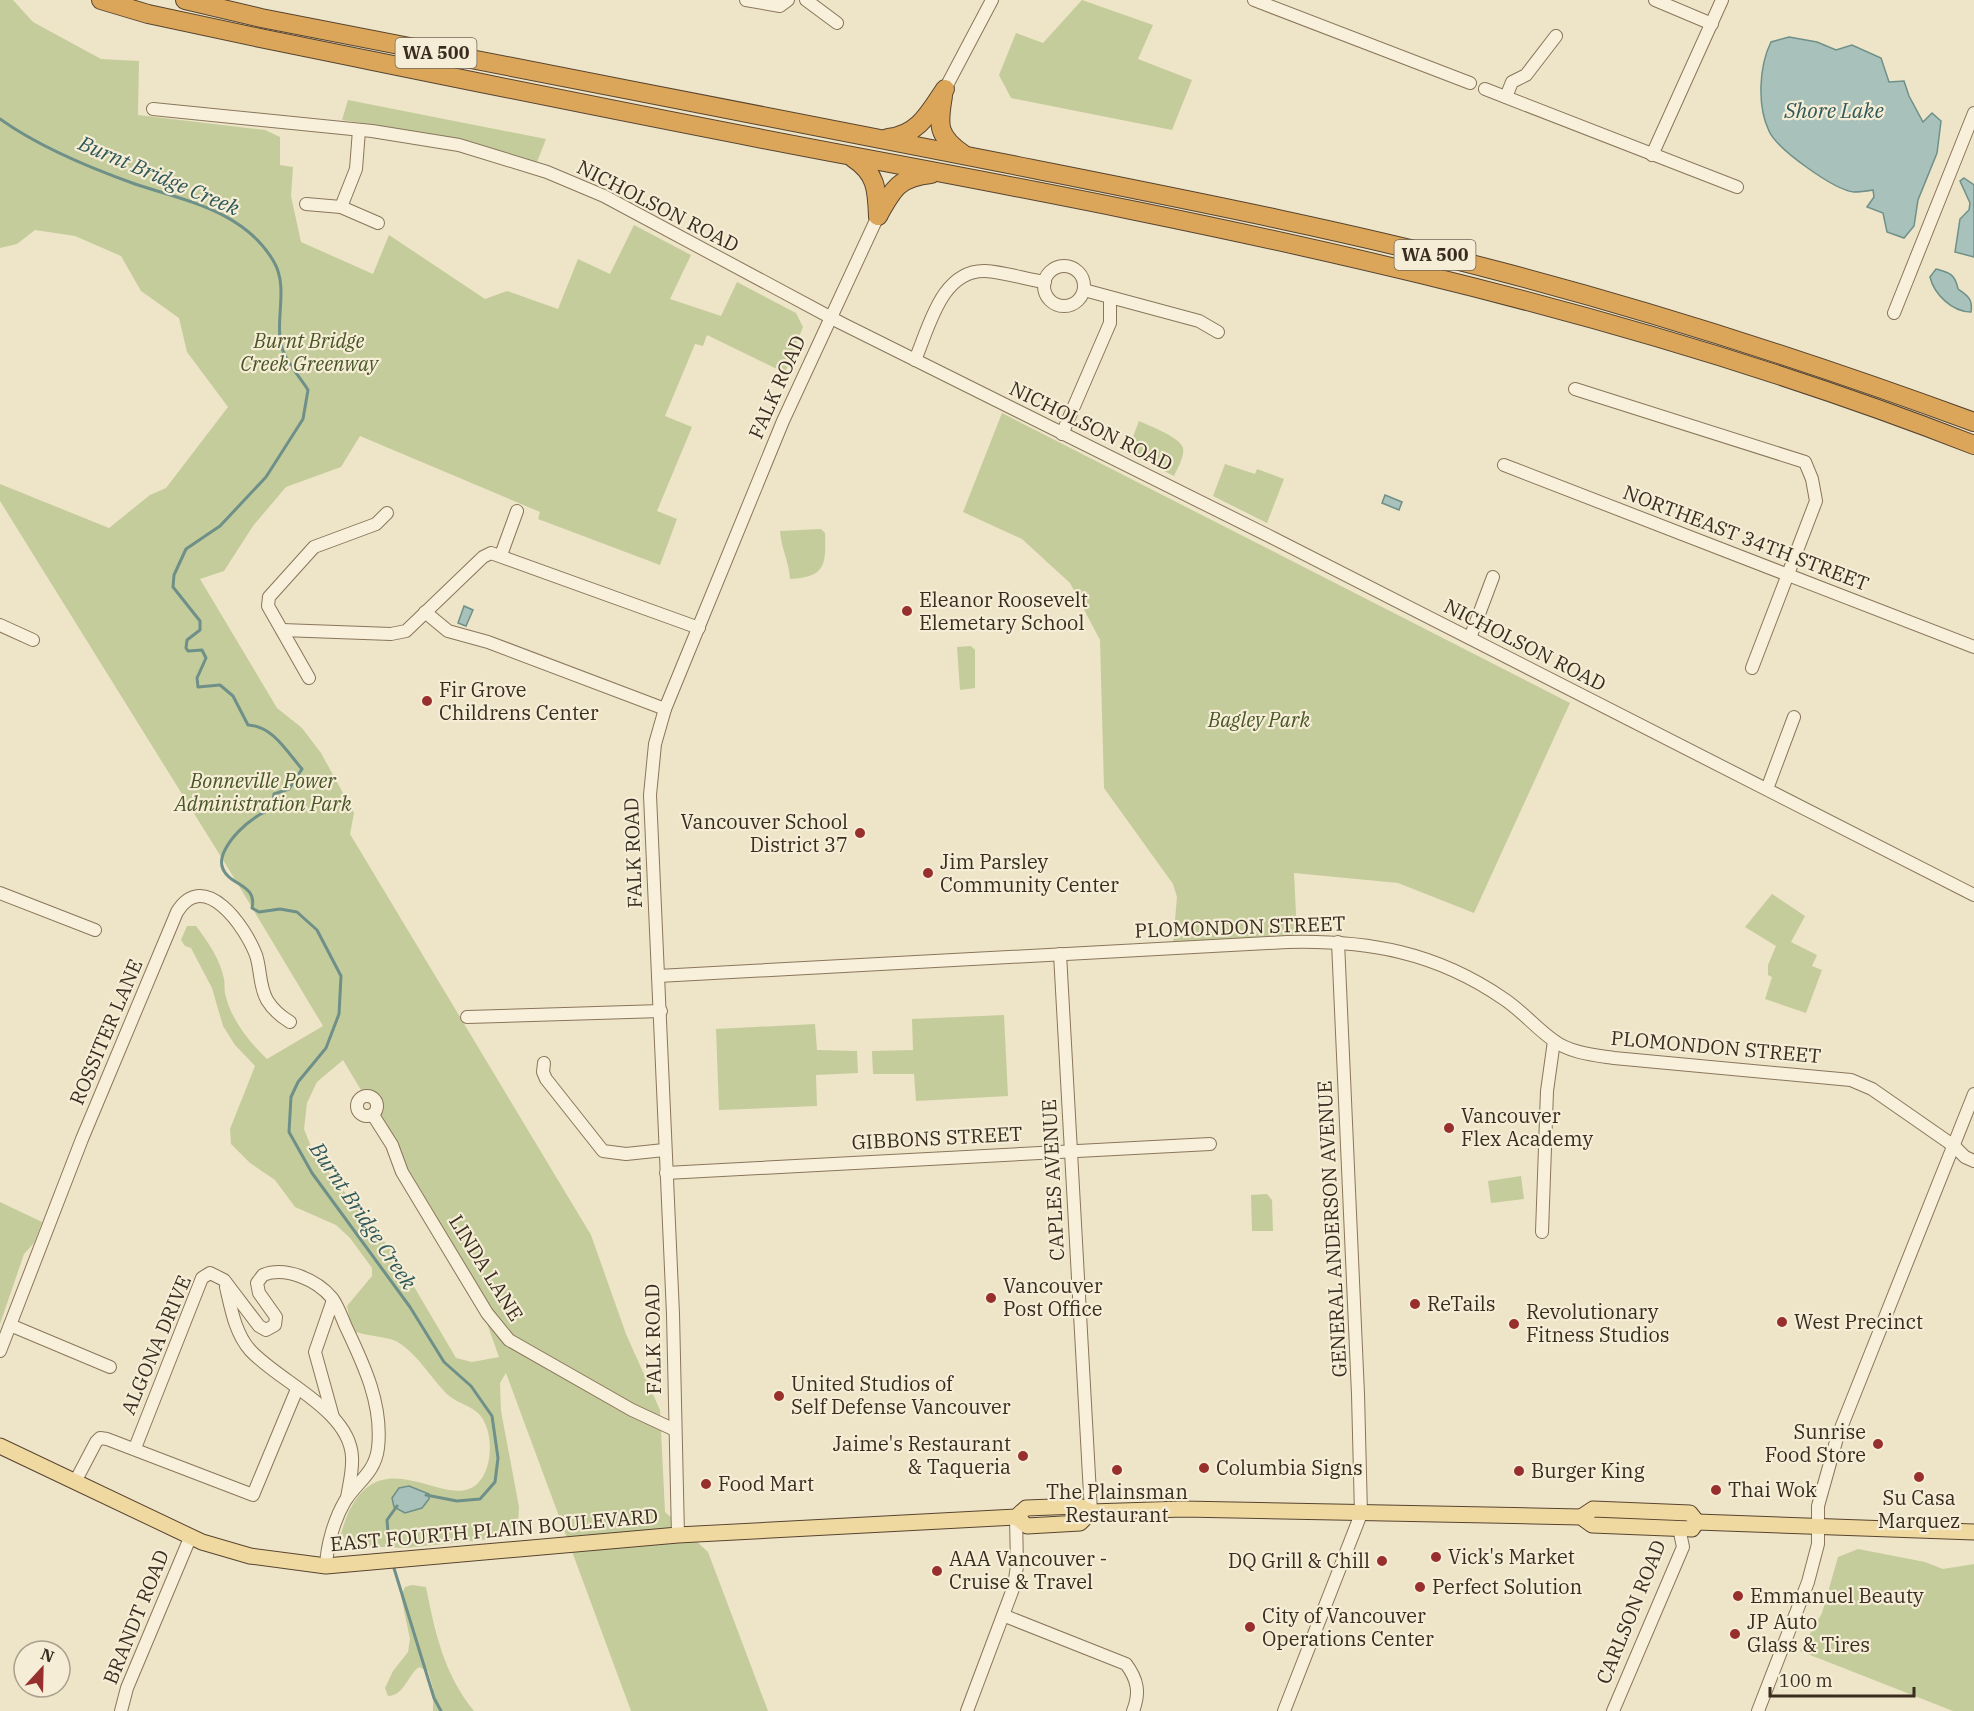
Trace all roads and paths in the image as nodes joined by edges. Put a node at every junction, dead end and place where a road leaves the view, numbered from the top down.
1 (101, 0) edge
2 (118, 0) edge
3 (185, 0) edge
4 (746, 0) edge
5 (788, 0) edge
6 (806, 0) edge
7 (992, 0) edge
8 (1254, 0) edge
9 (1655, 0) edge
10 (1722, 0) edge
11 (837, 23) dead end
12 (1712, 24) junction
13 (1556, 36) dead end
14 (260, 38) junction
15 (1470, 83) dead end
16 (945, 89) junction
17 (1485, 89) dead end
18 (1506, 97) junction
19 (153, 109) dead end
20 (1974, 113) edge
21 (359, 130) junction
22 (880, 139) junction
23 (849, 155) junction
24 (1652, 155) junction
25 (964, 156) junction
26 (945, 173) junction
27 (1737, 187) dead end
28 (306, 204) dead end
29 (341, 207) junction
30 (878, 216) junction
31 (378, 223) dead end
32 (1045, 282) junction
33 (1084, 290) junction
34 (1110, 298) junction
35 (1894, 314) dead end
36 (829, 317) junction
37 (1218, 332) dead end
38 (915, 360) junction
39 (1575, 389) dead end
40 (1974, 422) edge
41 (1062, 434) junction
42 (1974, 445) edge
43 (1504, 465) dead end
44 (517, 511) dead end
45 (387, 513) dead end
46 (501, 555) junction
47 (1789, 576) junction
48 (1493, 577) dead end
49 (425, 612) junction
50 (0, 624) edge
51 (699, 628) junction
52 (282, 630) junction
53 (1470, 638) junction
54 (33, 640) dead end
55 (1974, 647) edge
56 (1752, 668) dead end
57 (309, 678) dead end
58 (665, 709) junction
59 (1794, 717) dead end
60 (1767, 789) junction
61 (0, 893) edge
62 (1974, 895) edge
63 (95, 930) dead end
64 (1338, 942) junction
65 (1060, 954) junction
66 (658, 976) junction
67 (661, 1011) junction
68 (467, 1017) dead end
69 (290, 1022) dead end
70 (1554, 1041) junction
71 (544, 1063) dead end
72 (1974, 1094) edge
73 (373, 1115) dead end
74 (1210, 1144) dead end
75 (1954, 1146) junction
76 (664, 1150) junction
77 (1071, 1150) junction
78 (1974, 1161) edge
79 (666, 1173) junction
80 (1542, 1232) dead end
81 (224, 1280) junction
82 (332, 1305) junction
83 (10, 1325) junction
84 (0, 1351) edge
85 (110, 1367) dead end
86 (297, 1389) junction
87 (333, 1417) junction
88 (675, 1430) junction
89 (0, 1446) edge
90 (135, 1448) junction
91 (75, 1482) junction
92 (346, 1499) junction
93 (1091, 1512) junction
94 (1360, 1514) junction
95 (1016, 1517) junction
96 (1581, 1517) junction
97 (1697, 1522) junction
98 (1818, 1524) junction
99 (1679, 1528) junction
100 (1974, 1532) edge
101 (678, 1535) junction
102 (190, 1538) junction
103 (326, 1566) junction
104 (1005, 1616) junction
105 (121, 1711) edge
106 (967, 1711) edge
107 (1133, 1711) edge
108 (1284, 1711) edge
109 (1613, 1711) edge
110 (1758, 1711) edge

1 - 14 highway
2 - 14 highway, WA 500
3 - 22 highway, WA 500
4 - 5 street
6 - 11 street
7 - 16 street
8 - 15 street
9 - 12 street
10 - 12 street
12 - 24 street
13 - 18 street
14 - 23 highway, WA 500
16 - 22 highway
16 - 25 highway
17 - 18 street
18 - 24 street
19 - 21 street, NICHOLSON ROAD
20 - 35 street
21 - 29 street
21 - 36 street, NICHOLSON ROAD
22 - 25 highway, WA 500
23 - 26 highway, WA 500
23 - 30 highway
24 - 27 street
25 - 40 highway, WA 500
26 - 30 highway
26 - 42 highway, WA 500
28 - 29 street
29 - 31 street
30 - 36 street, FALK ROAD
32 - 33 street
32 - 33 street
32 - 38 street
33 - 34 street
34 - 37 street
34 - 41 street
36 - 38 street, NICHOLSON ROAD
36 - 51 street, FALK ROAD
38 - 41 street, NICHOLSON ROAD
39 - 47 street
41 - 53 street, NICHOLSON ROAD
43 - 47 street, NORTHEAST 34TH STREET
44 - 46 street
45 - 52 street
46 - 49 street
46 - 51 street
47 - 55 street, NORTHEAST 34TH STREET
47 - 56 street
48 - 53 street
49 - 52 street
49 - 58 street
50 - 54 street
51 - 58 street, FALK ROAD
52 - 57 street
53 - 60 street, NICHOLSON ROAD
58 - 66 street, FALK ROAD
59 - 60 street
60 - 62 street, NICHOLSON ROAD
61 - 63 street
64 - 65 street, PLOMONDON STREET
64 - 70 street, PLOMONDON STREET
64 - 94 street, GENERAL ANDERSON AVENUE
65 - 66 street, PLOMONDON STREET
65 - 77 street, CAPLES AVENUE
66 - 67 street, FALK ROAD
67 - 68 street
67 - 76 street, FALK ROAD
69 - 83 street, ROSSITER LANE
70 - 75 street, PLOMONDON STREET
70 - 80 street
71 - 76 street
72 - 75 street
73 - 88 street, LINDA LANE
74 - 77 street, GIBBONS STREET
75 - 78 street, PLOMONDON STREET
75 - 98 street
76 - 79 street, FALK ROAD
77 - 79 street, GIBBONS STREET
77 - 93 street, CAPLES AVENUE
79 - 88 street, FALK ROAD
81 - 82 street, ALGONA DRIVE
81 - 86 street
81 - 90 street, ALGONA DRIVE
82 - 87 street
82 - 92 street, ALGONA DRIVE
83 - 84 street, ROSSITER LANE
83 - 85 street
86 - 87 street
86 - 90 street
87 - 92 street
88 - 101 street, FALK ROAD
89 - 91 main road, EAST FOURTH PLAIN BOULEVARD
90 - 91 street
91 - 102 main road, EAST FOURTH PLAIN BOULEVARD
92 - 103 street, ALGONA DRIVE
93 - 94 main road, EAST FOURTH PLAIN BOULEVARD
93 - 95 main road, EAST FOURTH PLAIN BOULEVARD
94 - 96 main road, EAST FOURTH PLAIN BOULEVARD
94 - 108 street
95 - 101 main road, EAST FOURTH PLAIN BOULEVARD
95 - 104 street
96 - 97 main road, EAST FOURTH PLAIN BOULEVARD
96 - 99 main road, EAST FOURTH PLAIN BOULEVARD
97 - 98 main road, EAST FOURTH PLAIN BOULEVARD
97 - 99 main road, EAST FOURTH PLAIN BOULEVARD
98 - 100 main road, EAST FOURTH PLAIN BOULEVARD
98 - 110 street
99 - 109 street, CARLSON ROAD
101 - 103 main road, EAST FOURTH PLAIN BOULEVARD
102 - 103 main road, EAST FOURTH PLAIN BOULEVARD
102 - 105 street, BRANDT ROAD
104 - 106 street
104 - 107 street

